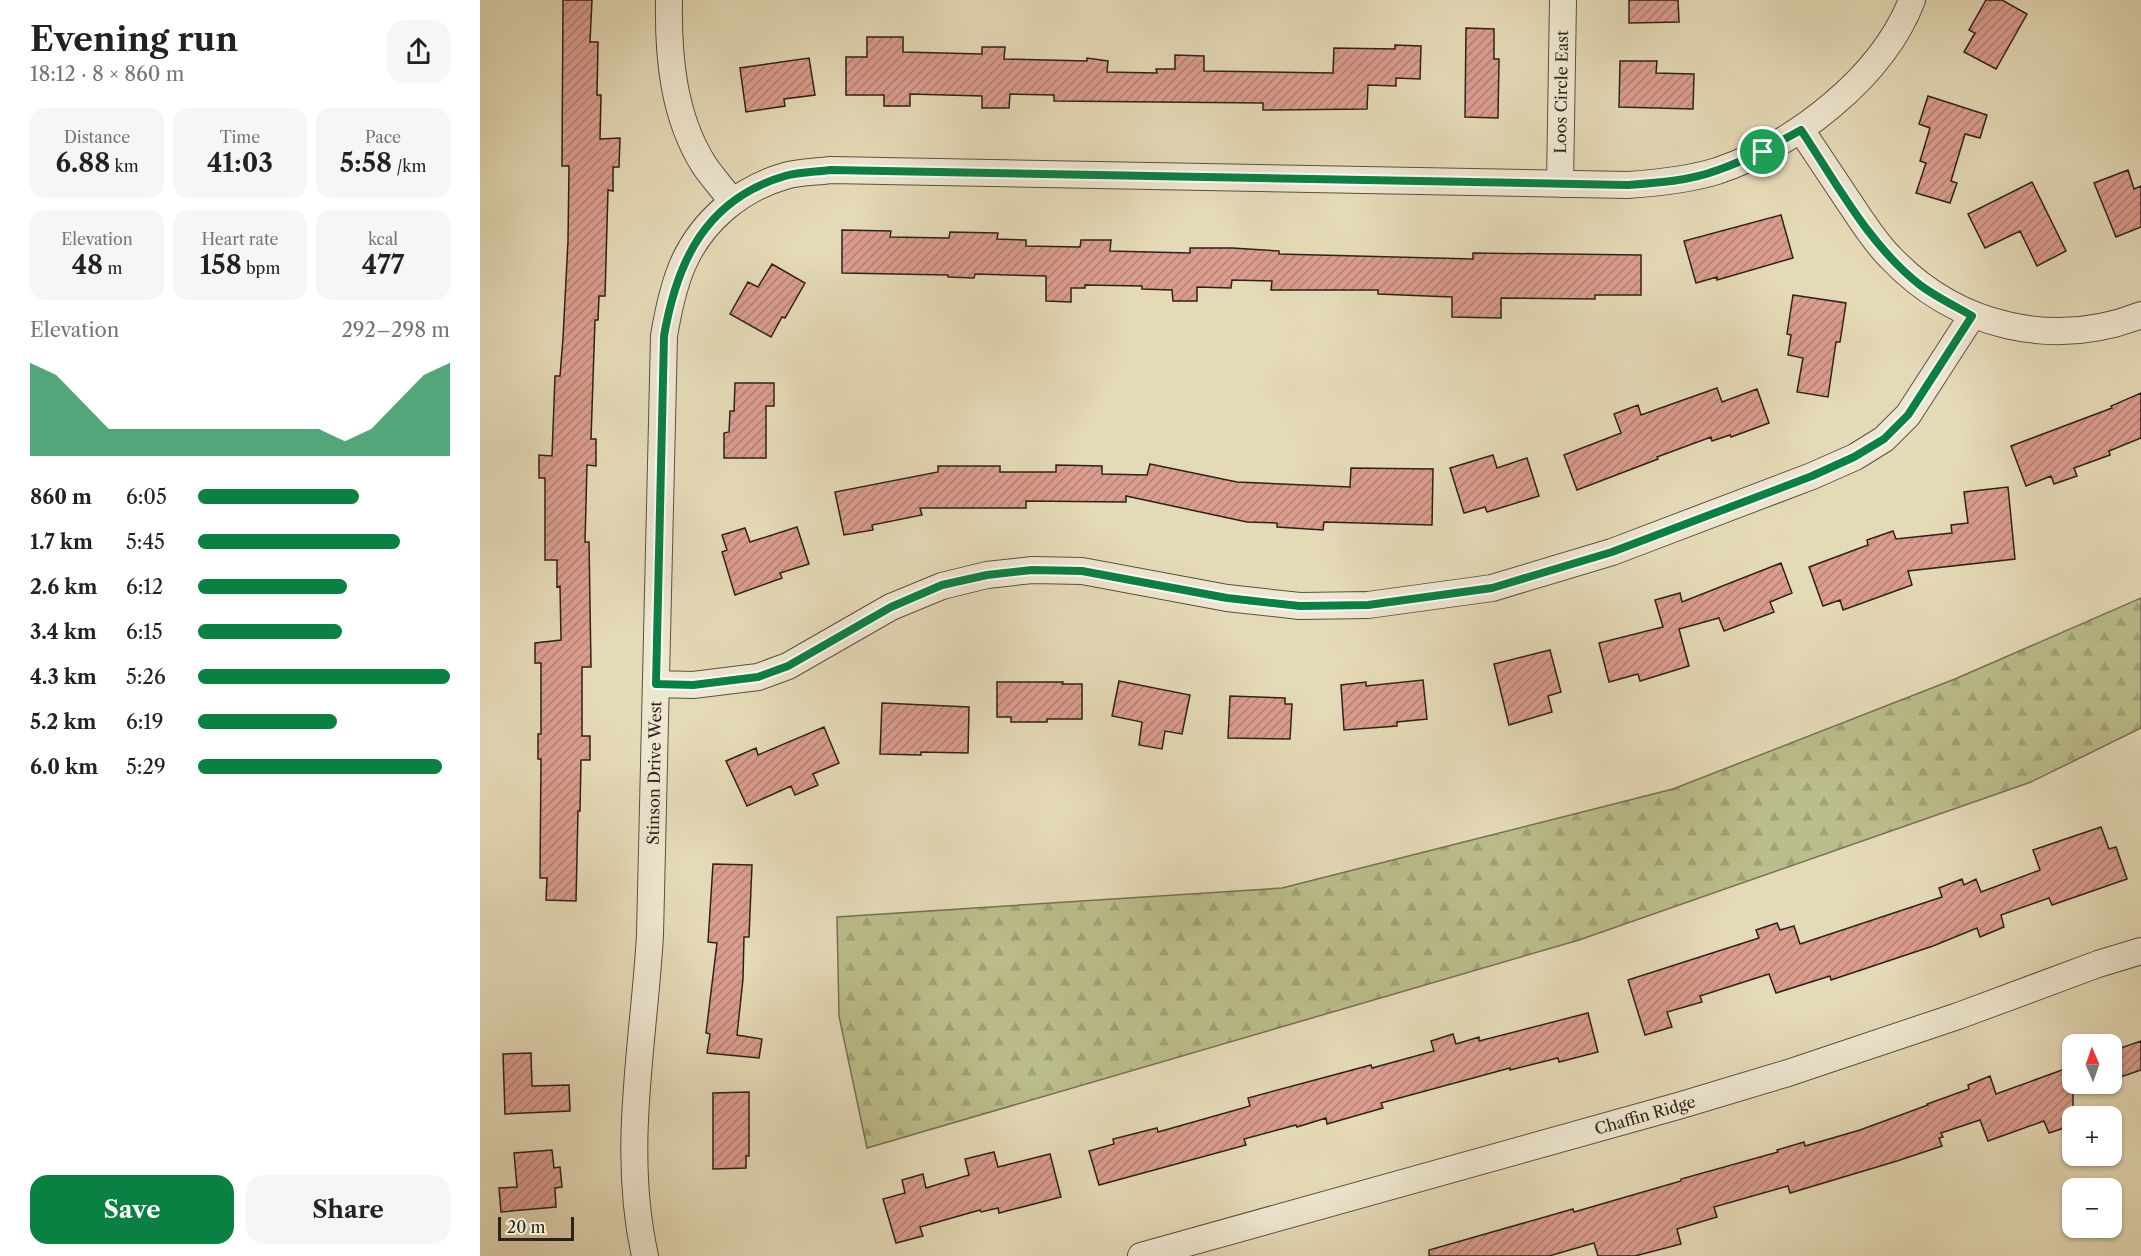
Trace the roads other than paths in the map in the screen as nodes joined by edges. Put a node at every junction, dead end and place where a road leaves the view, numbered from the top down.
1 (669, 0) edge
2 (1563, 0) edge
3 (1912, 0) edge
4 (1801, 130) junction
5 (1560, 184) junction
6 (732, 201) junction
7 (2141, 315) edge
8 (1972, 316) junction
9 (656, 684) junction
10 (2141, 951) edge
11 (645, 1256) edge
12 (1141, 1256) edge

1 - 6 street
2 - 5 street, Loos Circle East
3 - 4 street, Stinson Drive West
4 - 5 street, Stinson Drive West
4 - 8 street
5 - 6 street, Stinson Drive West
6 - 9 street, Stinson Drive West
7 - 8 street
8 - 9 street
9 - 11 street, Stinson Drive West
10 - 12 street, Chaffin Ridge

